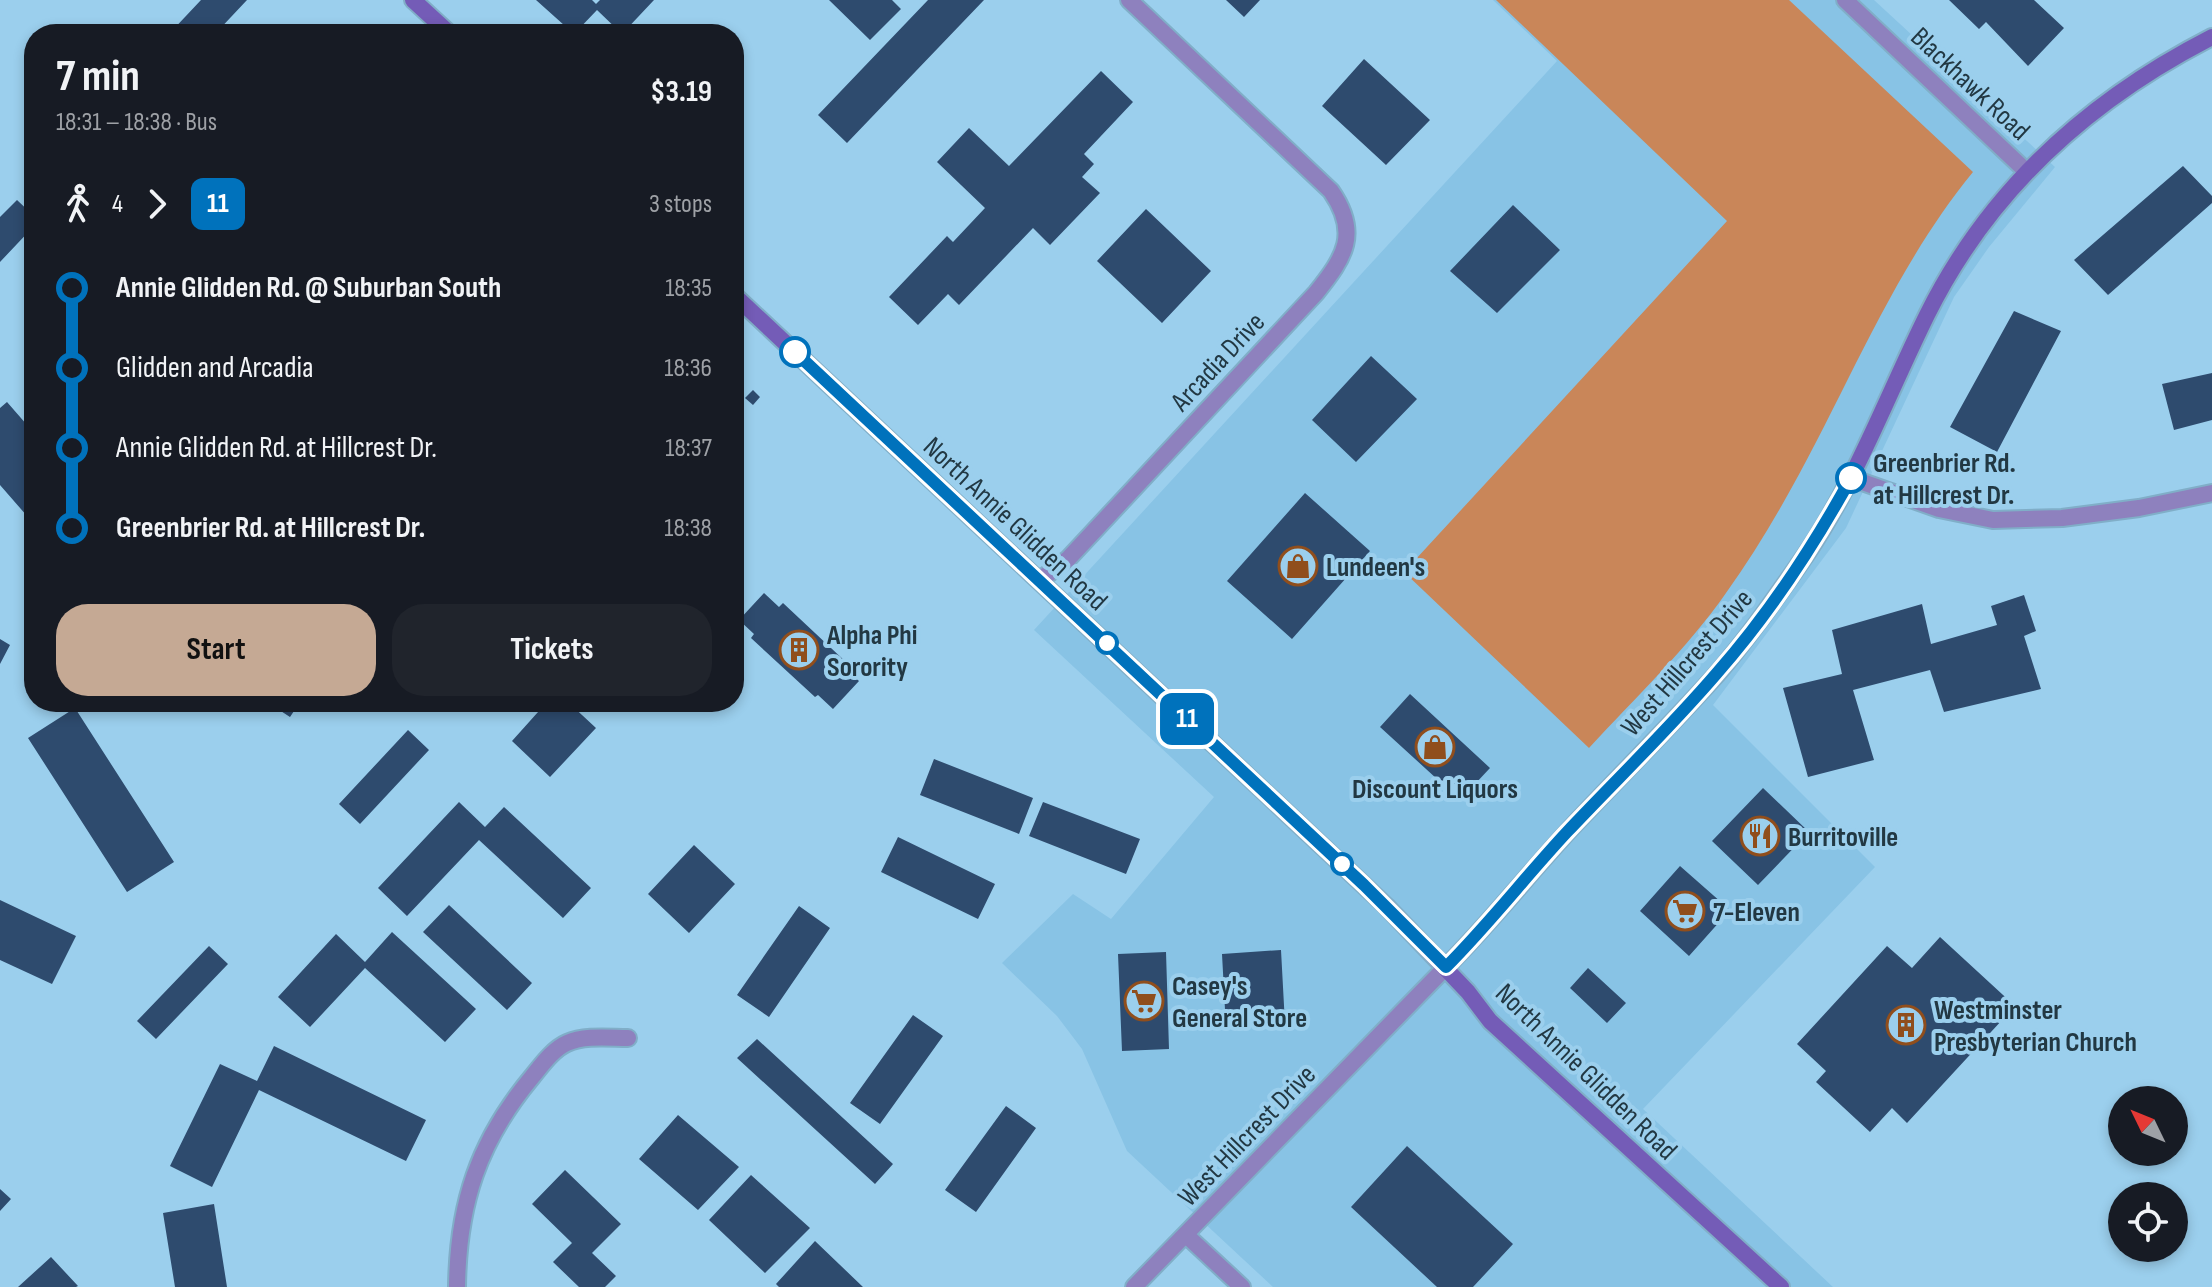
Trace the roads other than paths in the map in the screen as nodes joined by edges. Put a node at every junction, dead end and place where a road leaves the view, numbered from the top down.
1 (413, 0) edge
2 (1129, 0) edge
3 (1845, 0) edge
4 (439, 24) edge
5 (2212, 37) edge
6 (2026, 171) junction
7 (744, 304) edge
8 (1851, 478) junction
9 (2212, 493) edge
10 (1040, 580) junction
11 (1446, 967) junction
12 (628, 1038) dead end
13 (1186, 1235) junction
14 (457, 1287) edge
15 (1134, 1287) edge
16 (1242, 1287) edge
17 (1781, 1287) edge

1 - 4 main road
2 - 10 street, Arcadia Drive
3 - 6 street, Blackhawk Road
5 - 6 main road, West Hillcrest Drive
6 - 8 main road, West Hillcrest Drive
7 - 10 main road, North Annie Glidden Road
8 - 9 street
8 - 11 main road, West Hillcrest Drive
10 - 11 main road, North Annie Glidden Road
11 - 13 street, West Hillcrest Drive
11 - 17 main road, North Annie Glidden Road
12 - 14 street
13 - 15 street, West Hillcrest Drive
13 - 16 street

